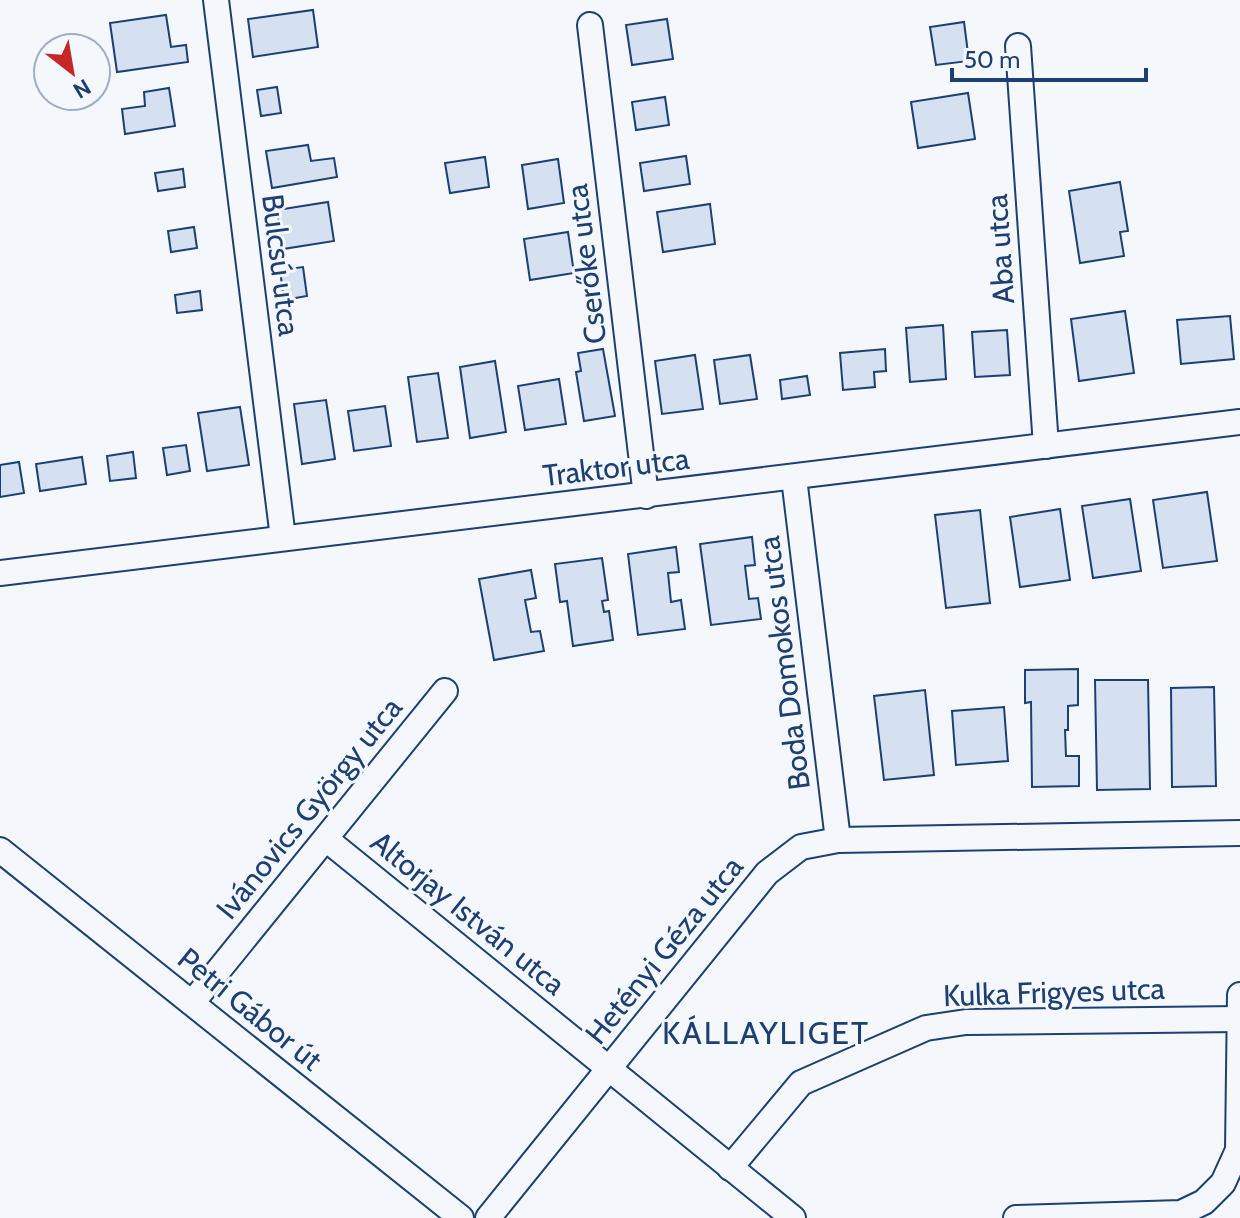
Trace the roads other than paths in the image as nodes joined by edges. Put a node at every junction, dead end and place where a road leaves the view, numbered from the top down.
1 (216, 0) edge
2 (590, 25) dead end
3 (1018, 46) dead end
4 (1240, 422) edge
5 (1046, 446) junction
6 (794, 478) junction
7 (646, 496) junction
8 (283, 538) junction
9 (0, 573) edge
10 (445, 691) dead end
11 (1240, 833) edge
12 (326, 839) junction
13 (838, 840) junction
14 (0, 850) edge
15 (1240, 995) edge
16 (192, 1003) junction
17 (1239, 1019) edge
18 (609, 1069) junction
19 (730, 1168) junction
20 (461, 1218) edge
21 (488, 1218) edge
22 (793, 1218) edge
23 (1016, 1218) edge

1 - 8 street, Bulcsú utca
2 - 7 street, Cserőke utca
3 - 5 street, Aba utca
4 - 5 street, Traktor utca
5 - 6 street, Traktor utca
6 - 7 street, Traktor utca
6 - 13 street, Boda Domokos utca
7 - 8 street, Traktor utca
8 - 9 street, Traktor utca
10 - 12 street, Ivánovics György utca
11 - 13 street, Hetényi Géza utca
12 - 16 street, Ivánovics György utca
12 - 18 street, Altorjay István utca
13 - 18 street, Hetényi Géza utca
14 - 16 street, Petri Gábor út
15 - 17 street
16 - 20 street, Petri Gábor út
17 - 19 street, Kulka Frigyes utca
17 - 23 street
18 - 19 street, Altorjay István utca
18 - 21 street, Hetényi Géza utca
19 - 22 street, Altorjay István utca

